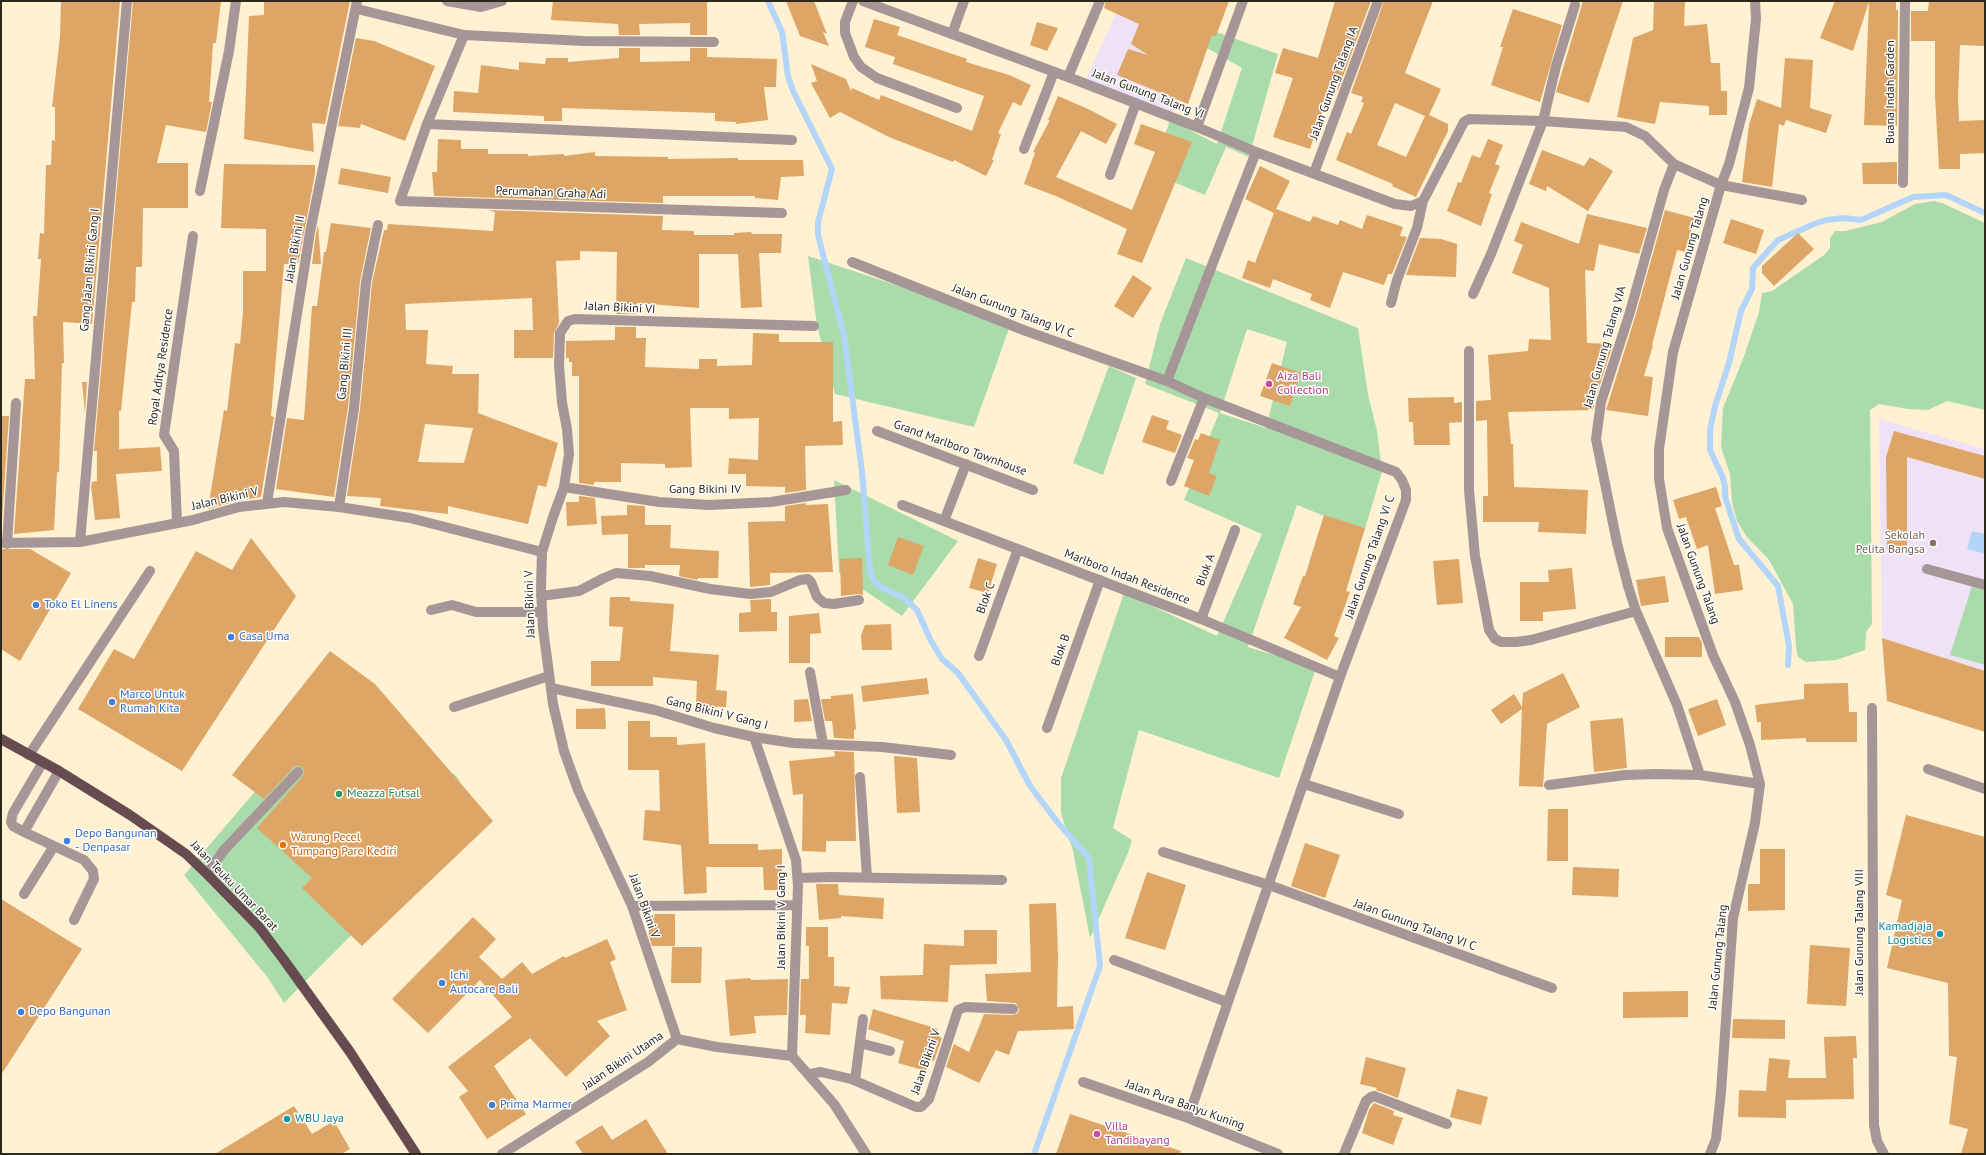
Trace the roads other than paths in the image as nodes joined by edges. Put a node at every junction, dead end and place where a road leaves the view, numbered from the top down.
1 (127, 1) edge
2 (236, 1) edge
3 (447, 1) edge
4 (502, 1) edge
5 (853, 1) edge
6 (863, 1) edge
7 (964, 1) edge
8 (1100, 1) edge
9 (1243, 1) edge
10 (1378, 1) edge
11 (1755, 1) edge
12 (1905, 1) edge
13 (357, 5) edge
14 (1575, 5) dead end
15 (952, 34) junction
16 (464, 35) junction
17 (714, 42) dead end
18 (1054, 72) junction
19 (1068, 77) junction
20 (1136, 103) junction
21 (957, 108) dead end
22 (1543, 121) junction
23 (427, 124) junction
24 (1197, 127) junction
25 (792, 140) dead end
26 (1024, 149) dead end
27 (1256, 152) junction
28 (1674, 164) junction
29 (1314, 173) junction
30 (1110, 175) dead end
31 (1903, 183) dead end
32 (1721, 185) junction
33 (200, 191) dead end
34 (1802, 200) dead end
35 (1423, 201) junction
36 (782, 213) dead end
37 (378, 225) dead end
38 (193, 236) dead end
39 (852, 262) dead end
40 (1473, 294) dead end
41 (1390, 303) dead end
42 (814, 326) dead end
43 (1469, 351) dead end
44 (1167, 381) junction
45 (1204, 398) junction
46 (16, 403) dead end
47 (877, 432) dead end
48 (966, 464) junction
49 (1171, 481) dead end
50 (564, 487) junction
51 (846, 490) dead end
52 (1033, 490) dead end
53 (266, 503) junction
54 (902, 505) dead end
55 (339, 507) junction
56 (944, 520) junction
57 (176, 523) junction
58 (1235, 530) dead end
59 (80, 542) junction
60 (4, 544) edge
61 (1018, 549) junction
62 (542, 552) junction
63 (1927, 569) dead end
64 (150, 571) dead end
65 (1100, 580) junction
66 (1985, 585) edge
67 (541, 596) junction
68 (859, 600) dead end
69 (431, 610) dead end
70 (1636, 611) junction
71 (542, 612) junction
72 (1202, 619) junction
73 (979, 656) dead end
74 (810, 672) dead end
75 (550, 676) junction
76 (1340, 677) junction
77 (551, 688) junction
78 (454, 707) dead end
79 (1872, 708) dead end
80 (1047, 728) dead end
81 (754, 737) junction
82 (1, 739) edge
83 (823, 744) junction
84 (29, 755) junction
85 (951, 755) dead end
86 (43, 762) junction
87 (1928, 769) dead end
88 (59, 771) junction
89 (298, 772) dead end
90 (1700, 775) junction
91 (860, 778) dead end
92 (1304, 784) junction
93 (1760, 784) junction
94 (1549, 785) dead end
95 (1985, 789) edge
96 (1399, 814) dead end
97 (24, 832) junction
98 (54, 846) junction
99 (1163, 852) dead end
100 (207, 874) junction
101 (867, 877) junction
102 (798, 878) junction
103 (1002, 880) dead end
104 (1269, 886) junction
105 (24, 894) dead end
106 (798, 905) junction
107 (632, 906) junction
108 (74, 920) dead end
109 (1114, 960) dead end
110 (1552, 988) dead end
111 (1227, 1002) junction
112 (1013, 1008) dead end
113 (863, 1019) dead end
114 (678, 1039) junction
115 (860, 1043) junction
116 (890, 1051) dead end
117 (792, 1056) junction
118 (810, 1074) junction
119 (855, 1080) junction
120 (1083, 1082) dead end
121 (1188, 1118) junction
122 (1447, 1124) dead end
123 (416, 1154) edge
124 (502, 1154) edge
125 (866, 1154) edge
126 (1278, 1154) edge
127 (1344, 1154) edge
128 (1710, 1154) edge
129 (1884, 1154) edge

1 - 59 street, Gang Jalan Bikini Gang I
2 - 33 street
3 - 4 street
5 - 21 street
6 - 15 street, Jalan Gunung Talang VI
7 - 15 street
8 - 19 street
9 - 24 street
10 - 29 street, Jalan Gunung Talang IA
11 - 32 street, Jalan Gunung Talang
12 - 31 street, Buana Indah Garden
13 - 16 street
13 - 53 street, Jalan Bikini II
14 - 22 street
15 - 18 street, Jalan Gunung Talang VI
16 - 17 street
16 - 23 street, Perumahan Graha Adi
18 - 19 street, Jalan Gunung Talang VI
18 - 26 street
19 - 20 street, Jalan Gunung Talang VI
20 - 24 street, Jalan Gunung Talang VI
20 - 30 street
22 - 28 street
22 - 35 street
22 - 40 street
23 - 25 street
23 - 36 street, Perumahan Graha Adi
24 - 27 street, Jalan Gunung Talang VI
27 - 29 street, Jalan Gunung Talang VI
27 - 44 street
28 - 32 street
28 - 70 street, Jalan Gunung Talang VIA
29 - 35 street, Jalan Gunung Talang VI
32 - 34 street
32 - 93 street, Jalan Gunung Talang
35 - 41 street
37 - 55 street, Gang Bikini III
38 - 57 street, Royal Aditya Residence
39 - 44 street, Jalan Gunung Talang VI C
42 - 50 street, Jalan Bikini VI
43 - 70 street
44 - 45 street, Jalan Gunung Talang VI C
45 - 49 street
45 - 76 street, Jalan Gunung Talang VI C
46 - 60 street
47 - 48 street, Grand Marlboro Townhouse
48 - 52 street, Grand Marlboro Townhouse
48 - 56 street
50 - 51 street, Gang Bikini IV
50 - 62 street, Jalan Bikini VI
53 - 55 street, Jalan Bikini V
53 - 57 street, Jalan Bikini V
54 - 56 street, Marlboro Indah Residence
55 - 62 street, Jalan Bikini V
56 - 61 street, Marlboro Indah Residence
57 - 59 street, Jalan Bikini V
58 - 72 street, Blok A
59 - 60 street, Jalan Bikini V
61 - 65 street, Marlboro Indah Residence
61 - 73 street, Blok C
62 - 67 street, Jalan Bikini V
63 - 66 street
64 - 84 street
65 - 72 street, Marlboro Indah Residence
65 - 80 street, Blok B
67 - 68 street
67 - 71 street, Jalan Bikini V
69 - 71 street
70 - 90 street, Jalan Gunung Talang VIA
71 - 75 street, Jalan Bikini V
72 - 76 street, Marlboro Indah Residence
74 - 83 street
75 - 77 street, Jalan Bikini V
75 - 78 street
76 - 92 street, Jalan Gunung Talang VI C
77 - 81 street, Gang Bikini V Gang I
77 - 107 street, Jalan Bikini V
79 - 129 street, Jalan Gunung Talang VIII
81 - 83 street, Gang Bikini V Gang I
81 - 102 street, Jalan Bikini V Gang I
82 - 84 main road, Jalan Teuku Umar Barat
83 - 85 street, Gang Bikini V Gang I
84 - 86 main road, Jalan Teuku Umar Barat
86 - 88 main road, Jalan Teuku Umar Barat
86 - 97 street
87 - 95 street
88 - 97 street
88 - 100 main road, Jalan Teuku Umar Barat
89 - 100 street
90 - 93 street
90 - 94 street
91 - 101 street
92 - 96 street
92 - 104 street, Jalan Gunung Talang VI C
93 - 128 street, Jalan Gunung Talang
97 - 98 street
98 - 105 street
98 - 108 street
99 - 104 street, Jalan Gunung Talang VI C
100 - 123 main road, Jalan Teuku Umar Barat
101 - 102 street
101 - 103 street
102 - 106 street, Jalan Bikini V Gang I
104 - 110 street, Jalan Gunung Talang VI C
104 - 111 street, Jalan Gunung Talang VI C
106 - 107 street
106 - 117 street, Jalan Bikini V Gang I
107 - 114 street, Jalan Bikini V
109 - 111 street
111 - 121 street, Jalan Gunung Talang VI C
112 - 119 street, Jalan Bikini V
113 - 115 street
114 - 117 street
114 - 124 street, Jalan Bikini Utama
115 - 116 street
115 - 119 street
117 - 118 street
118 - 119 street, Jalan Bikini V
118 - 125 street
120 - 121 street, Jalan Pura Banyu Kuning
121 - 126 street, Jalan Pura Banyu Kuning
122 - 127 street

